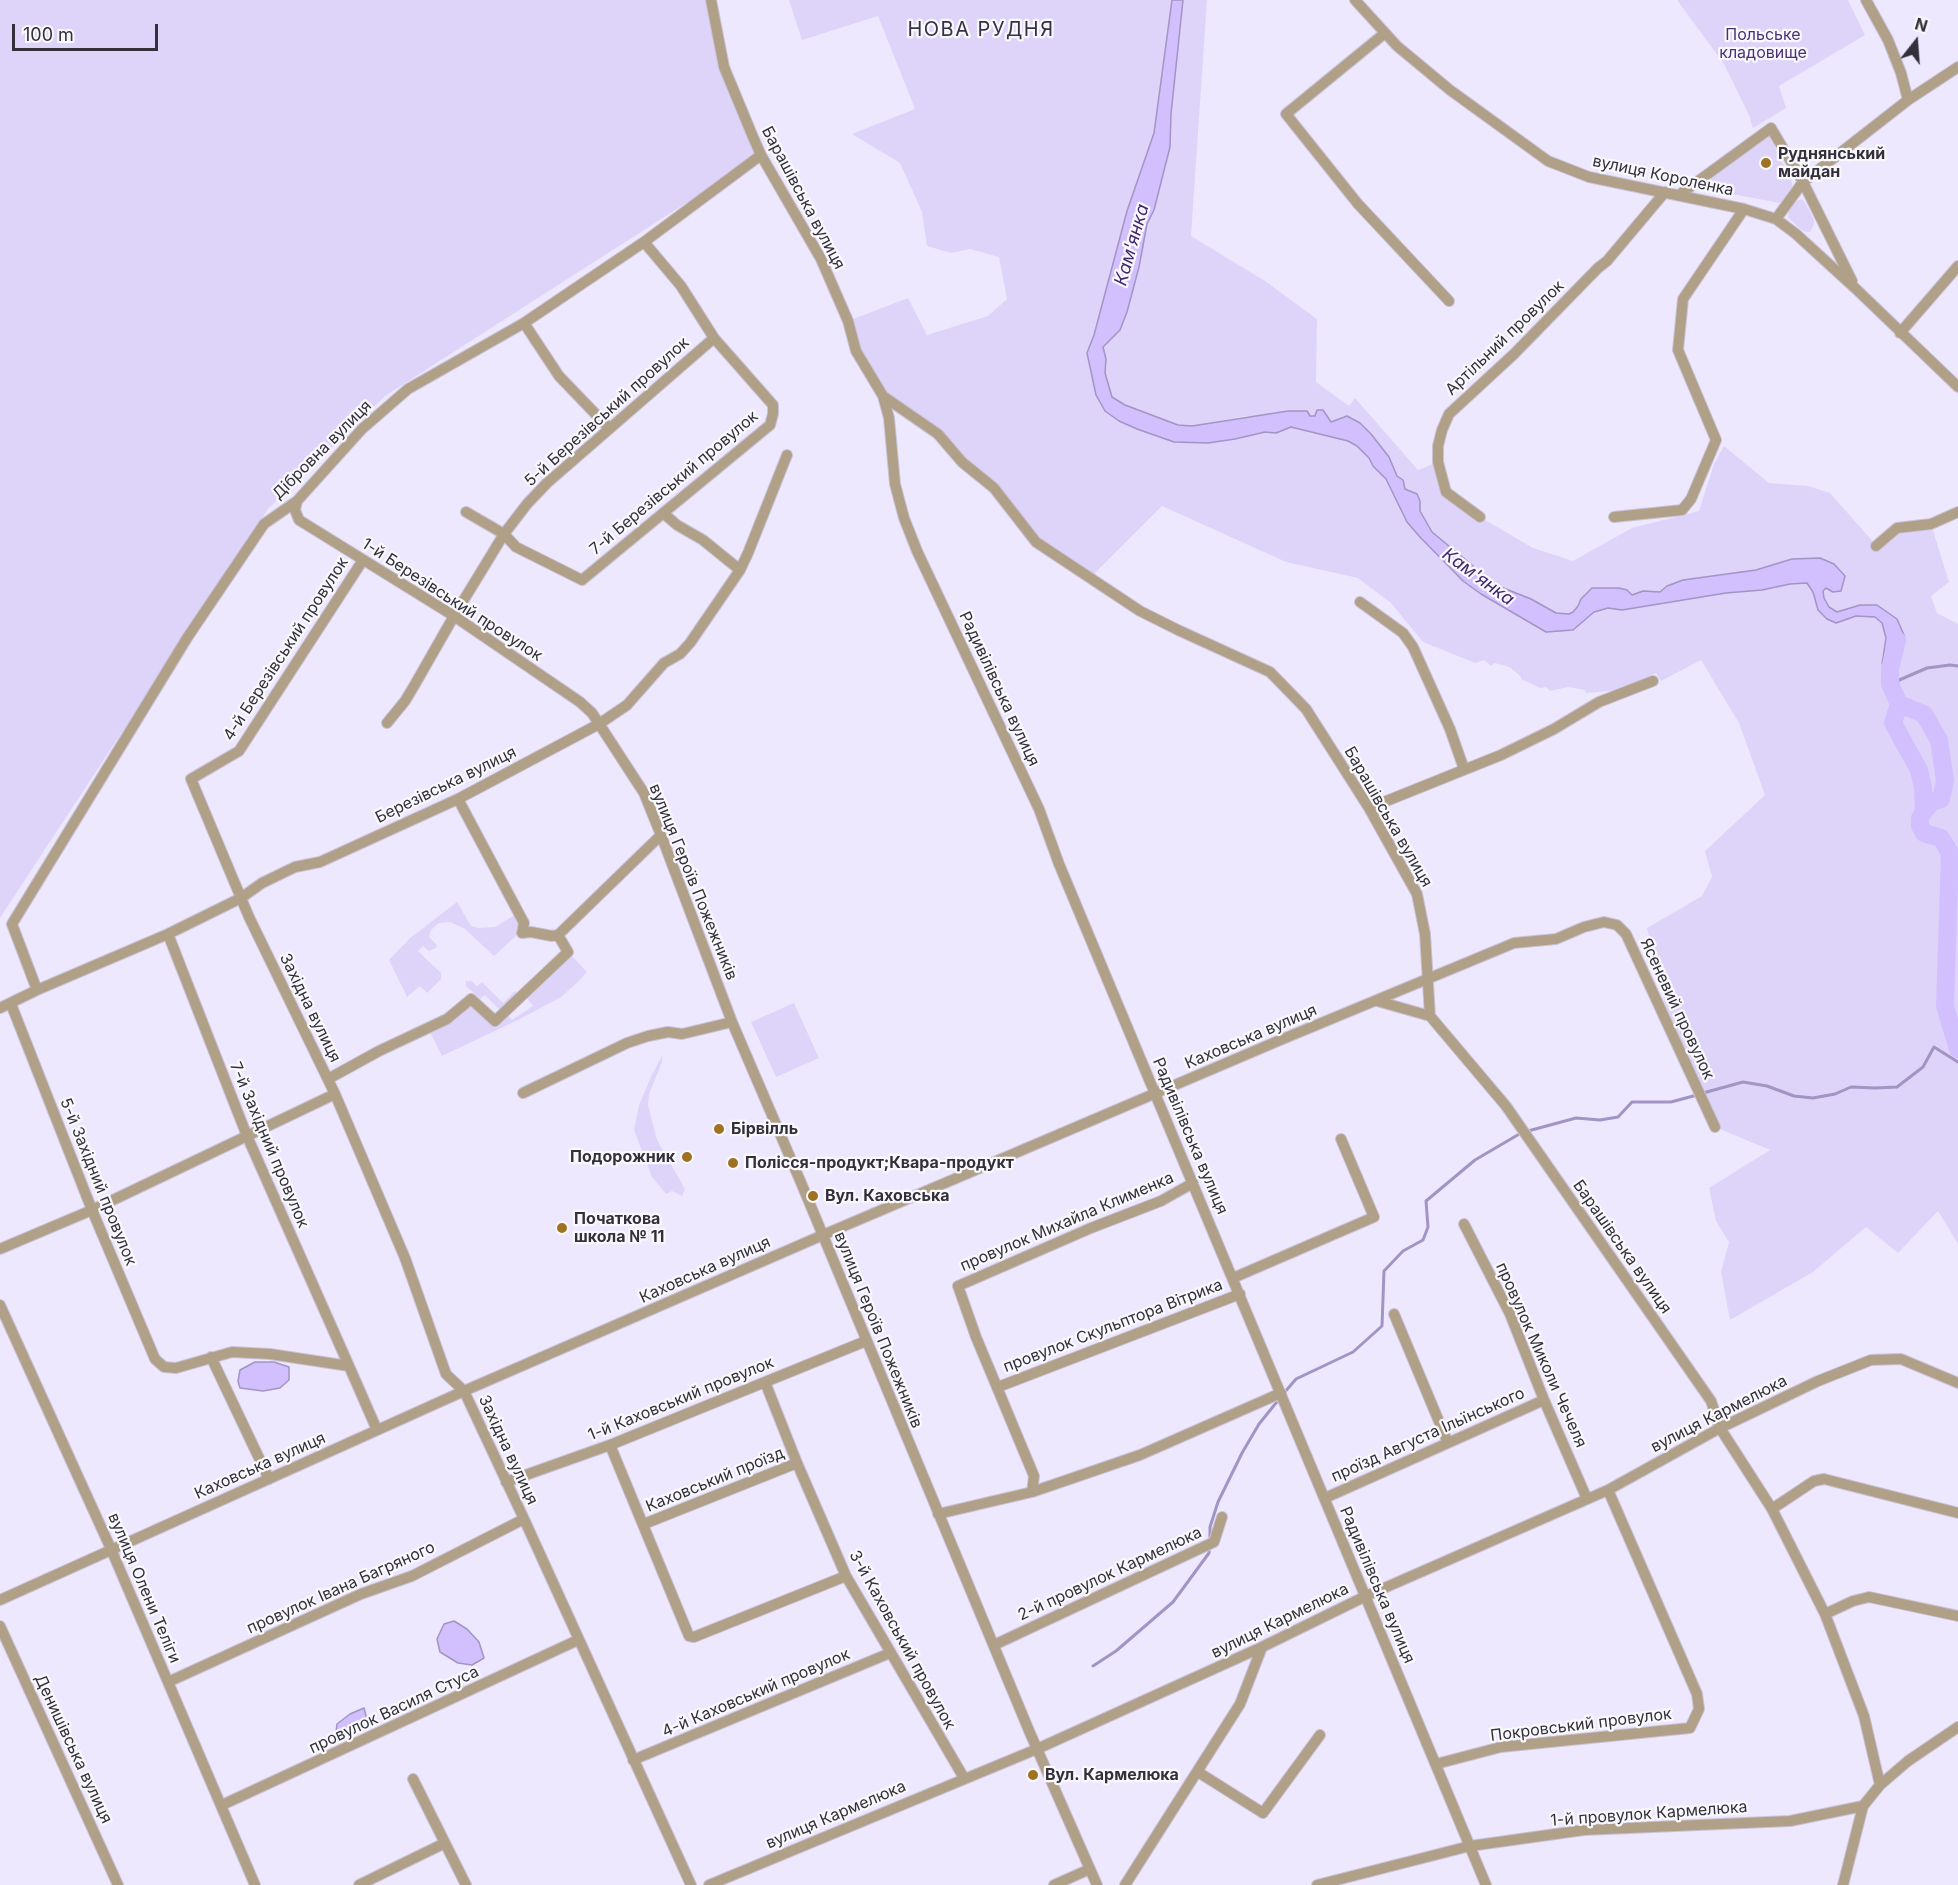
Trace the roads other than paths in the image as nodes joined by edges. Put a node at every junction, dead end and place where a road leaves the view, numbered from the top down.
1 (711, 0) edge
2 (1355, 0) edge
3 (1866, 0) edge
4 (1385, 33) junction
5 (1958, 67) edge
6 (1908, 100) junction
7 (761, 155) junction
8 (1803, 182) junction
9 (1665, 192) junction
10 (1679, 195) junction
11 (1744, 209) junction
12 (1776, 219) junction
13 (644, 242) junction
14 (1958, 266) edge
15 (1856, 288) junction
16 (1449, 300) dead end
17 (524, 323) junction
18 (1900, 333) junction
19 (714, 338) junction
20 (1958, 387) edge
21 (883, 396) junction
22 (916, 419) junction
23 (890, 425) junction
24 (609, 428) junction
25 (787, 455) dead end
26 (297, 501) junction
27 (466, 512) dead end
28 (1958, 512) edge
29 (663, 513) junction
30 (1480, 517) dead end
31 (1614, 518) dead end
32 (504, 534) junction
33 (1876, 546) dead end
34 (363, 560) junction
35 (740, 570) junction
36 (1360, 602) dead end
37 (454, 616) junction
38 (1653, 681) dead end
39 (387, 723) dead end
40 (599, 724) junction
41 (1464, 769) junction
42 (458, 799) junction
43 (1369, 808) junction
44 (661, 835) junction
45 (241, 898) junction
46 (168, 934) junction
47 (558, 935) junction
48 (1427, 979) junction
49 (37, 990) junction
50 (1377, 1001) junction
51 (5, 1006) edge
52 (1430, 1016) junction
53 (732, 1022) junction
54 (328, 1079) junction
55 (523, 1093) dead end
56 (336, 1094) junction
57 (1156, 1094) junction
58 (1715, 1127) dead end
59 (247, 1136) junction
60 (1341, 1139) dead end
61 (1193, 1183) junction
62 (92, 1210) junction
63 (1464, 1224) dead end
64 (823, 1235) junction
65 (0, 1249) edge
66 (1233, 1278) junction
67 (1240, 1294) junction
68 (0, 1305) edge
69 (1394, 1314) dead end
70 (866, 1341) junction
71 (211, 1357) junction
72 (349, 1366) junction
73 (765, 1382) junction
74 (1958, 1383) edge
75 (998, 1387) junction
76 (464, 1391) junction
77 (1281, 1393) junction
78 (1544, 1400) junction
79 (1720, 1428) junction
80 (377, 1430) junction
81 (1448, 1443) junction
82 (610, 1445) junction
83 (797, 1463) junction
84 (269, 1479) junction
85 (506, 1482) junction
86 (1608, 1491) junction
87 (1032, 1492) junction
88 (1325, 1498) junction
89 (1587, 1499) junction
90 (1772, 1509) junction
91 (1958, 1513) edge
92 (938, 1514) junction
93 (1222, 1517) dead end
94 (524, 1519) junction
95 (644, 1524) junction
96 (111, 1550) junction
97 (846, 1576) junction
98 (1366, 1596) junction
99 (0, 1600) edge
100 (1826, 1614) junction
101 (1958, 1616) edge
102 (0, 1626) edge
103 (578, 1640) junction
104 (994, 1645) junction
105 (1262, 1647) junction
106 (890, 1653) junction
107 (168, 1682) junction
108 (1958, 1727) edge
109 (1320, 1735) dead end
110 (1037, 1749) junction
111 (633, 1760) junction
112 (1436, 1764) junction
113 (1198, 1772) junction
114 (964, 1778) junction
115 (413, 1779) dead end
116 (1880, 1785) junction
117 (222, 1805) junction
118 (1863, 1806) junction
119 (446, 1843) junction
120 (1470, 1846) junction
121 (1090, 1869) junction
122 (118, 1885) edge
123 (255, 1885) edge
124 (359, 1885) edge
125 (466, 1885) edge
126 (691, 1885) edge
127 (709, 1885) edge
128 (1054, 1885) edge
129 (1097, 1885) edge
130 (1125, 1885) edge
131 (1317, 1885) edge
132 (1486, 1885) edge
133 (1843, 1885) edge

1 - 7 street, Барашівська вулиця
2 - 4 street, вулиця Короленка
3 - 6 street
4 - 9 street, вулиця Короленка
4 - 16 street
5 - 6 street
6 - 8 street
7 - 13 street, Дібровна вулиця
7 - 21 street, Барашівська вулиця
8 - 10 street
8 - 12 street
8 - 15 street
9 - 10 street, вулиця Короленка
9 - 30 street, Артільний провулок
10 - 11 street, вулиця Короленка
11 - 12 street, вулиця Короленка
11 - 31 street
12 - 15 street, вулиця Короленка
13 - 17 street, Дібровна вулиця
13 - 19 street, 7-й Березівський провулок
14 - 18 street
15 - 18 street, вулиця Короленка
17 - 24 street
17 - 26 street, Дібровна вулиця
18 - 20 street, вулиця Короленка
19 - 24 street, 5-й Березівський провулок
19 - 29 street, 7-й Березівський провулок
21 - 22 street, Барашівська вулиця
21 - 23 street, Радивілівська вулиця
22 - 23 street
22 - 43 street, Барашівська вулиця
23 - 57 street, Радивілівська вулиця
24 - 32 street, 5-й Березівський провулок
25 - 35 street, Березівська вулиця
26 - 34 street, 1-й Березівський провулок
26 - 49 street, Дібровна вулиця
27 - 32 street, 7-й Березівський провулок
28 - 33 street
29 - 32 street, 7-й Березівський провулок
29 - 35 street
32 - 37 street, 5-й Березівський провулок
34 - 37 street, 1-й Березівський провулок
34 - 45 street, 4-й Березівський провулок
35 - 40 street, Березівська вулиця
36 - 41 street
37 - 39 street, 5-й Березівський провулок
37 - 40 street, 1-й Березівський провулок
38 - 41 street
40 - 42 street, Березівська вулиця
40 - 44 street, вулиця Героїв Пожежників
41 - 43 street
42 - 45 street, Березівська вулиця
42 - 47 street
43 - 48 street, Барашівська вулиця
44 - 47 street
44 - 53 street, вулиця Героїв Пожежників
45 - 46 street, Березівська вулиця
45 - 54 street, Західна вулиця
46 - 49 street, Березівська вулиця
46 - 59 street, 7-й Західний провулок
47 - 54 street
48 - 50 street, Каховська вулиця
48 - 52 street, Барашівська вулиця
48 - 58 street, Ясеневий провулок
49 - 51 street, Березівська вулиця
50 - 52 street
50 - 57 street, Каховська вулиця
51 - 62 street, 5-й Західний провулок
52 - 79 street, Барашівська вулиця
53 - 55 street
53 - 64 street, вулиця Героїв Пожежників
54 - 56 street, Західна вулиця
56 - 59 street
56 - 76 street, Західна вулиця
57 - 61 street, Радивілівська вулиця
57 - 64 street, Каховська вулиця
59 - 62 street
59 - 72 street, 7-й Західний провулок
60 - 66 street
61 - 66 street, Радивілівська вулиця
61 - 75 street, провулок Михайла Клименка
62 - 65 street
62 - 71 street, 5-й Західний провулок
63 - 78 street, провулок Миколи Чечеля
64 - 70 street, вулиця Героїв Пожежників
64 - 76 street, Каховська вулиця
66 - 67 street, Радивілівська вулиця
67 - 75 street, провулок Скульптора Вітрика
67 - 77 street, Радивілівська вулиця
68 - 96 street, вулиця Олени Теліги
69 - 81 street
70 - 73 street, 1-й Каховський провулок
70 - 92 street, вулиця Героїв Пожежників
71 - 72 street
71 - 84 street
72 - 80 street, 7-й Західний провулок
73 - 82 street, 1-й Каховський провулок
73 - 83 street, 3-й Каховський провулок
74 - 79 street, вулиця Кармелюка
75 - 87 street, провулок Михайла Клименка
76 - 80 street, Каховська вулиця
76 - 85 street, Західна вулиця
77 - 87 street
77 - 88 street, Радивілівська вулиця
78 - 81 street, проїзд Августа Ільїнського
78 - 89 street, провулок Миколи Чечеля
79 - 86 street, вулиця Кармелюка
79 - 90 street, Барашівська вулиця
80 - 84 street, Каховська вулиця
81 - 88 street, проїзд Августа Ільїнського
82 - 85 street, 1-й Каховський провулок
82 - 95 street
83 - 95 street, Каховський проїзд
83 - 97 street, 3-й Каховський провулок
84 - 96 street, Каховська вулиця
85 - 94 street, Західна вулиця
86 - 89 street, вулиця Кармелюка
86 - 112 street, Покровський провулок
87 - 92 street
88 - 98 street, Радивілівська вулиця
89 - 98 street, вулиця Кармелюка
90 - 91 street
90 - 100 street, Барашівська вулиця
92 - 104 street, вулиця Героїв Пожежників
93 - 104 street, 2-й провулок Кармелюка
94 - 103 street, Західна вулиця
94 - 107 street, провулок Івана Багряного
95 - 97 street
96 - 99 street, Каховська вулиця
96 - 107 street, вулиця Олени Теліги
97 - 106 street, 3-й Каховський провулок
98 - 105 street, вулиця Кармелюка
98 - 112 street, Радивілівська вулиця
100 - 101 street
100 - 116 street, Барашівська вулиця
102 - 122 street, Денишівська вулиця
103 - 111 street, Західна вулиця
103 - 117 street, провулок Василя Стуса
104 - 110 street, вулиця Героїв Пожежників
105 - 110 street, вулиця Кармелюка
105 - 113 street
106 - 111 street, 4-й Каховський провулок
106 - 114 street, 3-й Каховський провулок
107 - 117 street, вулиця Олени Теліги
108 - 116 street
109 - 113 street
110 - 114 street, вулиця Кармелюка
110 - 121 street, вулиця Героїв Пожежників
111 - 126 street, Західна вулиця
112 - 120 street, Радивілівська вулиця
113 - 130 street
114 - 127 street, вулиця Кармелюка
115 - 119 street
116 - 118 street
117 - 123 street, вулиця Олени Теліги
118 - 120 street, 1-й провулок Кармелюка
118 - 133 street
119 - 124 street
119 - 125 street
120 - 131 street, 1-й провулок Кармелюка
120 - 132 street, Радивілівська вулиця
121 - 128 street
121 - 129 street, вулиця Героїв Пожежників

